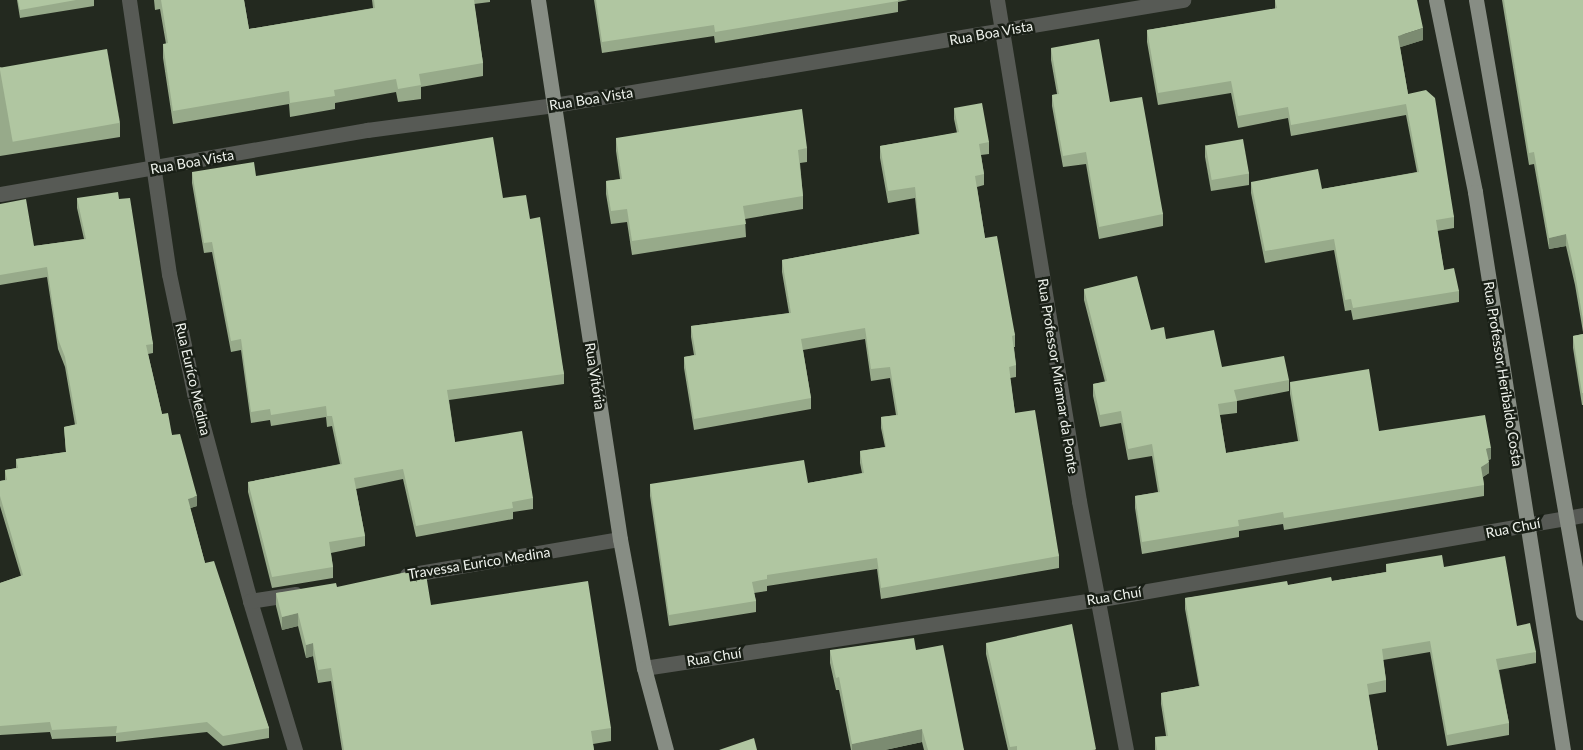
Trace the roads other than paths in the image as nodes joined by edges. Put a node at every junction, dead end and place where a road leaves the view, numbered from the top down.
1 (128, 0) edge
2 (538, 0) edge
3 (997, 0) edge
4 (1183, 0) edge
5 (1436, 0) edge
6 (1476, 0) edge
7 (1002, 31) junction
8 (554, 105) junction
9 (152, 169) junction
10 (0, 194) edge
11 (1583, 515) edge
12 (1568, 517) junction
13 (1526, 527) junction
14 (620, 539) junction
15 (394, 577) edge
16 (307, 592) edge
17 (1096, 600) junction
18 (250, 601) junction
19 (1583, 613) edge
20 (644, 668) junction
21 (295, 750) edge
22 (666, 750) edge
23 (1126, 750) edge
24 (1562, 750) edge

1 - 9 street, Rua Euríco Medina
2 - 8 main road, Rua Vitória
3 - 7 street, Rua Professor Miramar da Ponte
4 - 7 street, Rua Boa Vista
5 - 13 main road, Rua Professor Heribaldo Costa
6 - 12 main road
7 - 8 street, Rua Boa Vista
7 - 17 street, Rua Professor Miramar da Ponte
8 - 9 street, Rua Boa Vista
8 - 14 main road, Rua Vitória
9 - 10 street, Rua Boa Vista
9 - 18 street, Rua Euríco Medina
11 - 12 street, Rua Chuí
12 - 13 street, Rua Chuí
12 - 19 main road
13 - 17 street, Rua Chuí
13 - 24 main road, Rua Professor Heribaldo Costa
14 - 15 street, Travessa Eurico Medina
14 - 20 main road, Rua Vitória
16 - 18 street
17 - 20 street, Rua Chuí
17 - 23 street, Rua Professor Miramar da Ponte
18 - 21 street, Rua Euríco Medina
20 - 22 main road, Rua Vitória

